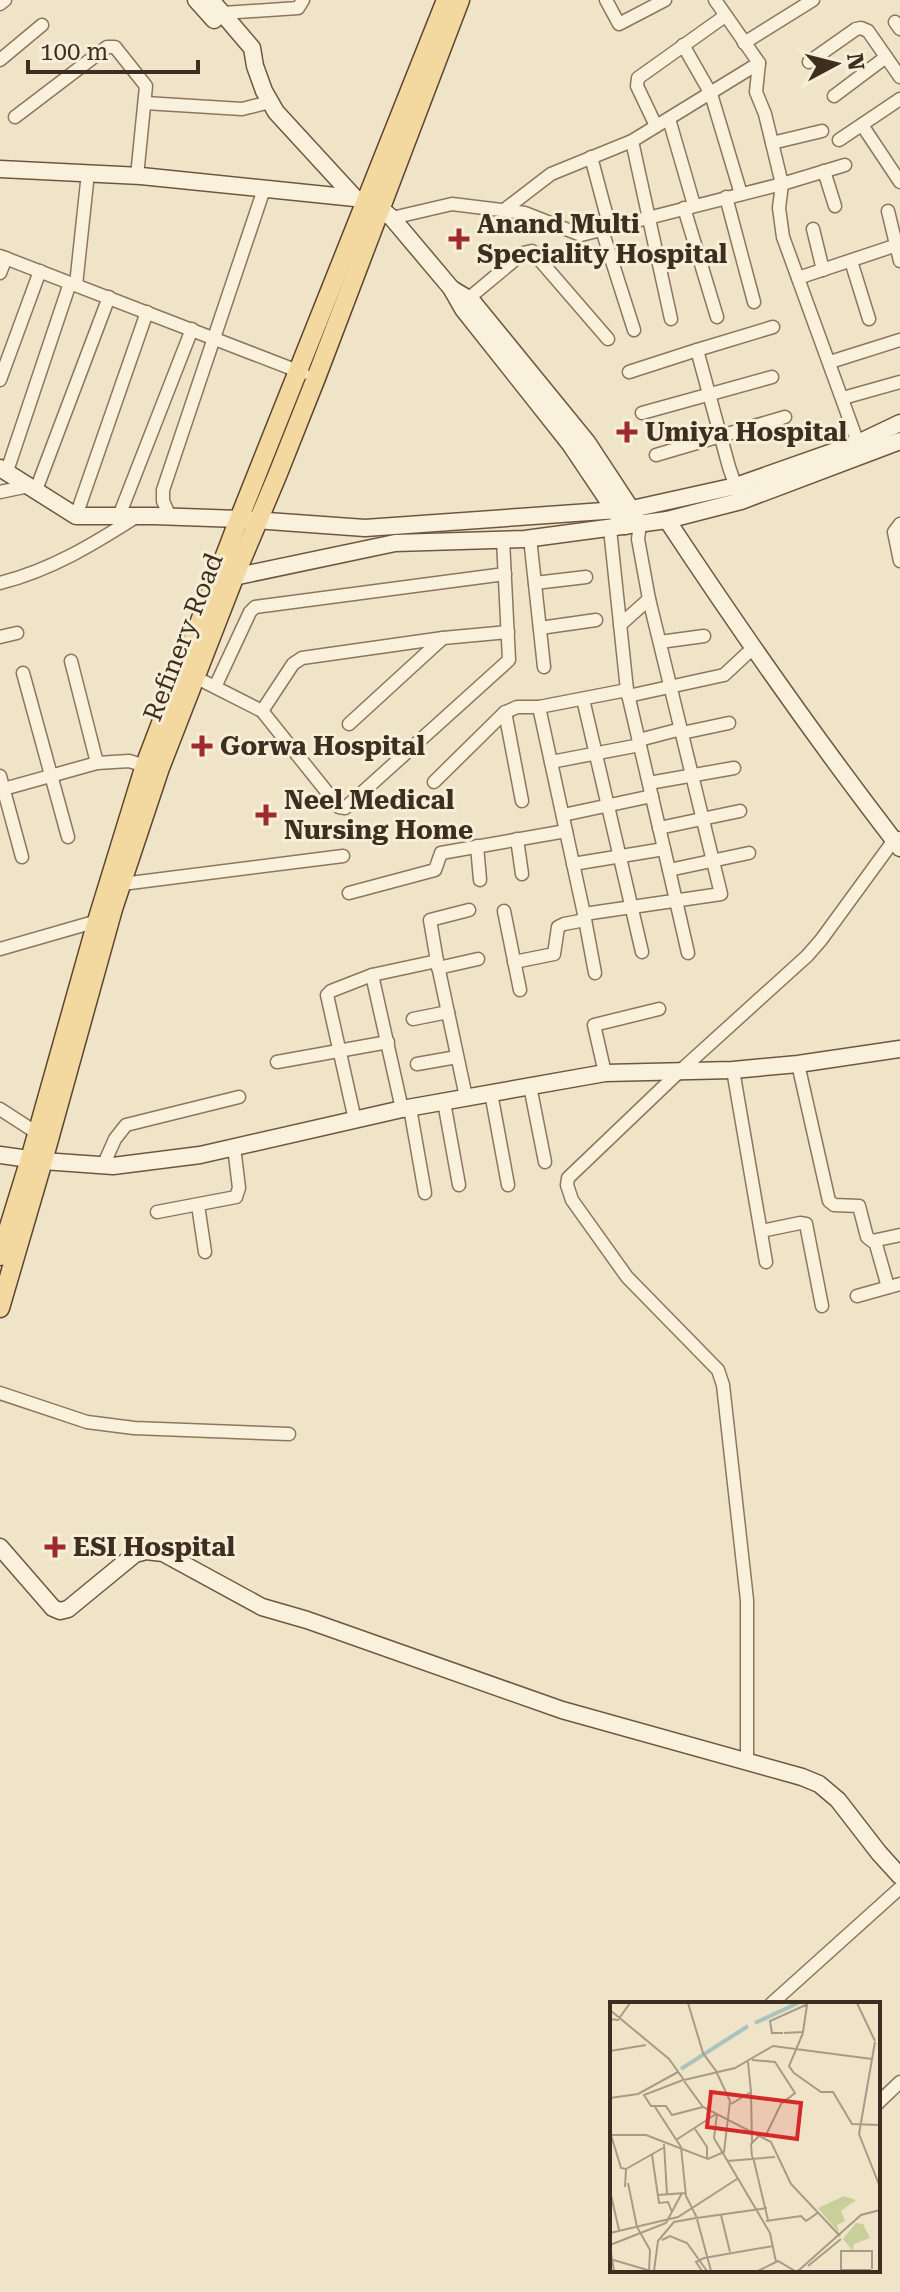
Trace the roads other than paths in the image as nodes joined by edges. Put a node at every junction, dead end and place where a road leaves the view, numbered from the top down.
1 (5, 0) edge
2 (196, 0) edge
3 (211, 0) edge
4 (303, 0) edge
5 (446, 0) edge
6 (460, 0) edge
7 (606, 0) edge
8 (665, 0) edge
9 (813, 0) edge
10 (0, 4) edge
11 (264, 5) edge
12 (721, 5) edge
13 (229, 8) edge
14 (42, 25) dead end
15 (744, 43) junction
16 (683, 45) junction
17 (886, 57) junction
18 (0, 60) edge
19 (809, 62) dead end
20 (759, 63) junction
21 (255, 66) junction
22 (900, 77) edge
23 (711, 94) junction
24 (834, 96) dead end
25 (900, 100) edge
26 (270, 102) junction
27 (145, 103) junction
28 (15, 117) dead end
29 (669, 119) junction
30 (862, 125) junction
31 (656, 126) junction
32 (822, 131) dead end
33 (839, 140) dead end
34 (632, 141) junction
35 (772, 143) junction
36 (591, 157) junction
37 (845, 165) dead end
38 (0, 169) edge
39 (824, 171) junction
40 (88, 173) junction
41 (137, 176) junction
42 (900, 182) edge
43 (782, 184) junction
44 (264, 189) junction
45 (741, 194) junction
46 (726, 197) junction
47 (835, 206) dead end
48 (373, 207) junction
49 (689, 207) junction
50 (504, 210) junction
51 (888, 211) dead end
52 (648, 217) junction
53 (606, 229) junction
54 (813, 229) dead end
55 (898, 245) edge
56 (3, 257) edge
57 (851, 261) junction
58 (900, 261) edge
59 (823, 270) junction
60 (40, 271) junction
61 (0, 273) edge
62 (798, 278) junction
63 (73, 284) junction
64 (451, 288) junction
65 (109, 297) junction
66 (469, 298) junction
67 (754, 302) dead end
68 (147, 312) junction
69 (717, 317) dead end
70 (671, 319) dead end
71 (869, 319) dead end
72 (773, 327) dead end
73 (192, 329) junction
74 (634, 330) dead end
75 (216, 338) junction
76 (608, 339) dead end
77 (900, 340) edge
78 (697, 350) junction
79 (830, 362) junction
80 (629, 372) dead end
81 (308, 375) junction
82 (772, 377) dead end
83 (0, 380) edge
84 (900, 382) edge
85 (709, 394) junction
86 (843, 398) junction
87 (642, 413) dead end
88 (785, 417) dead end
89 (720, 436) junction
90 (899, 437) edge
91 (858, 443) junction
92 (656, 455) dead end
93 (3, 469) edge
94 (33, 488) junction
95 (0, 492) edge
96 (738, 493) junction
97 (76, 516) junction
98 (119, 516) junction
99 (137, 516) junction
100 (170, 517) junction
101 (248, 519) junction
102 (667, 520) junction
103 (627, 523) junction
104 (900, 524) edge
105 (530, 538) junction
106 (503, 540) junction
107 (900, 561) edge
108 (505, 574) junction
109 (586, 577) dead end
110 (225, 578) junction
111 (0, 583) edge
112 (535, 583) junction
113 (649, 599) junction
114 (596, 620) dead end
115 (620, 625) junction
116 (540, 628) junction
117 (508, 632) junction
118 (17, 633) dead end
119 (704, 636) dead end
120 (0, 637) edge
121 (443, 638) junction
122 (660, 642) junction
123 (753, 648) junction
124 (71, 661) dead end
125 (544, 667) dead end
126 (23, 673) dead end
127 (195, 677) junction
128 (215, 687) junction
129 (671, 687) junction
130 (628, 693) junction
131 (583, 699) junction
132 (539, 707) junction
133 (262, 711) junction
134 (505, 712) junction
135 (729, 723) dead end
136 (349, 724) dead end
137 (681, 731) junction
138 (639, 742) junction
139 (596, 753) junction
140 (551, 762) junction
141 (97, 763) junction
142 (152, 768) junction
143 (734, 768) dead end
144 (692, 774) junction
145 (53, 776) junction
146 (434, 782) dead end
147 (1, 785) edge
148 (650, 790) junction
149 (522, 801) dead end
150 (608, 805) junction
151 (740, 811) dead end
152 (563, 815) junction
153 (703, 818) junction
154 (659, 828) junction
155 (566, 831) junction
156 (68, 837) dead end
157 (517, 839) junction
158 (898, 842) edge
159 (477, 846) junction
160 (664, 849) junction
161 (749, 853) dead end
162 (343, 856) dead end
163 (620, 856) junction
164 (22, 857) dead end
165 (713, 861) junction
166 (573, 864) junction
167 (669, 870) junction
168 (522, 874) dead end
169 (480, 880) dead end
170 (122, 884) junction
171 (349, 893) dead end
172 (676, 899) junction
173 (631, 906) junction
174 (469, 910) dead end
175 (504, 911) dead end
176 (585, 917) junction
177 (104, 919) junction
178 (0, 949) edge
179 (642, 952) dead end
180 (688, 953) dead end
181 (478, 959) dead end
182 (514, 962) junction
183 (438, 965) junction
184 (595, 973) dead end
185 (372, 975) junction
186 (520, 990) dead end
187 (659, 1009) dead end
188 (448, 1012) junction
189 (413, 1019) dead end
190 (388, 1042) junction
191 (900, 1049) edge
192 (340, 1050) junction
193 (457, 1057) junction
194 (277, 1062) dead end
195 (417, 1064) dead end
196 (798, 1064) junction
197 (733, 1070) junction
198 (680, 1071) junction
199 (605, 1073) junction
200 (530, 1086) junction
201 (491, 1093) junction
202 (239, 1097) dead end
203 (466, 1097) junction
204 (444, 1102) junction
205 (0, 1109) edge
206 (406, 1109) junction
207 (355, 1120) junction
208 (37, 1133) junction
209 (234, 1147) junction
210 (0, 1155) edge
211 (37, 1160) junction
212 (545, 1162) dead end
213 (103, 1166) junction
214 (459, 1185) dead end
215 (508, 1185) dead end
216 (425, 1193) dead end
217 (198, 1205) junction
218 (157, 1212) dead end
219 (761, 1231) junction
220 (900, 1235) edge
221 (875, 1241) junction
222 (205, 1252) dead end
223 (0, 1256) edge
224 (766, 1262) dead end
225 (894, 1286) edge
226 (857, 1296) dead end
227 (822, 1306) dead end
228 (0, 1308) edge
229 (0, 1393) edge
230 (289, 1434) dead end
231 (0, 1547) edge
232 (747, 1762) junction
233 (900, 1876) edge
234 (900, 1888) edge
235 (773, 2002) edge
236 (900, 2082) edge
237 (880, 2101) edge

1 - 10 street
2 - 21 street
3 - 13 street
4 - 11 street
5 - 48 main road, Refinery Road
6 - 48 main road, Refinery Road
7 - 8 street
9 - 15 street
11 - 13 street
12 - 15 street
12 - 16 street
13 - 21 street
14 - 18 street
15 - 20 street
16 - 23 street
16 - 31 street
17 - 19 street
17 - 22 street
17 - 24 street
20 - 23 street
20 - 35 street
21 - 26 street
23 - 29 street
23 - 45 street
25 - 30 street
26 - 27 street
26 - 48 street
27 - 28 street
27 - 41 street
29 - 31 street
29 - 49 street
30 - 33 street
30 - 42 street
31 - 34 street
32 - 35 street
34 - 36 street
34 - 52 street
35 - 43 street
36 - 50 street
36 - 53 street
37 - 39 street
38 - 40 street
39 - 43 street
39 - 47 street
40 - 41 street
40 - 63 street
41 - 44 street
43 - 45 street
43 - 62 street
44 - 48 street
44 - 75 street
45 - 46 street
46 - 49 street
46 - 67 street
48 - 50 street
48 - 64 street
48 - 81 main road, Refinery Road
49 - 52 street
49 - 69 street
50 - 53 street
51 - 55 street
52 - 53 street
52 - 70 street
53 - 74 street
54 - 59 street
55 - 57 street
55 - 58 street
56 - 60 street
56 - 61 street
57 - 59 street
57 - 71 street
59 - 62 street
60 - 63 street
60 - 83 street
62 - 79 street
63 - 65 street
63 - 93 street
64 - 66 street
64 - 103 street
65 - 68 street
65 - 94 street
66 - 76 street
66 - 103 street
68 - 73 street
68 - 97 street
72 - 78 street
73 - 75 street
73 - 98 street
75 - 81 street
75 - 100 street
77 - 79 street
78 - 80 street
78 - 85 street
79 - 86 street
81 - 101 main road, Refinery Road
82 - 85 street
84 - 86 street
85 - 87 street
85 - 89 street
86 - 91 street
88 - 89 street
89 - 92 street
89 - 96 street
90 - 91 street
90 - 96 street
91 - 96 street
93 - 94 street
94 - 95 street
94 - 97 street
96 - 102 street
96 - 103 street
97 - 98 street
98 - 99 street
99 - 100 street
99 - 111 street
100 - 101 street
101 - 103 street
101 - 110 main road, Refinery Road
102 - 103 street
102 - 123 street
103 - 105 street
103 - 113 street
103 - 115 street
104 - 107 street
105 - 106 street
105 - 112 street
106 - 108 street
106 - 110 street
108 - 117 street
108 - 128 street
109 - 112 street
110 - 127 main road, Refinery Road
110 - 142 main road, Refinery Road
112 - 116 street
113 - 115 street
113 - 122 street
114 - 116 street
115 - 130 street
116 - 125 street
117 - 121 street
117 - 133 street
118 - 120 street
119 - 122 street
121 - 133 street
121 - 136 street
122 - 129 street
123 - 129 street
123 - 158 street
124 - 141 street
126 - 145 street
127 - 128 street
127 - 142 main road, Refinery Road
128 - 133 street
129 - 130 street
129 - 137 street
130 - 131 street
130 - 138 street
131 - 132 street
131 - 139 street
132 - 134 street
132 - 140 street
134 - 146 street
134 - 149 street
135 - 137 street
137 - 138 street
137 - 144 street
138 - 139 street
138 - 148 street
139 - 140 street
139 - 150 street
140 - 152 street
141 - 142 street
141 - 145 street
142 - 170 main road, Refinery Road
142 - 177 main road, Refinery Road
143 - 144 street
144 - 148 street
144 - 153 street
145 - 147 street
145 - 156 street
147 - 164 street
148 - 150 street
148 - 154 street
150 - 152 street
150 - 163 street
151 - 153 street
152 - 155 street
153 - 154 street
153 - 165 street
154 - 160 street
155 - 157 street
155 - 166 street
157 - 159 street
157 - 168 street
158 - 198 street
159 - 169 street
159 - 171 street
160 - 163 street
160 - 167 street
161 - 165 street
162 - 170 street
163 - 166 street
163 - 173 street
165 - 167 street
165 - 172 street
166 - 176 street
167 - 172 street
170 - 177 main road, Refinery Road
172 - 173 street
172 - 180 street
173 - 176 street
173 - 179 street
174 - 183 street
175 - 182 street
176 - 182 street
176 - 184 street
177 - 178 street
177 - 208 main road, Refinery Road
177 - 211 main road, Refinery Road
181 - 183 street
182 - 186 street
183 - 185 street
183 - 188 street
185 - 190 street
185 - 192 street
187 - 199 street
188 - 189 street
188 - 193 street
190 - 192 street
190 - 206 street
191 - 196 street
192 - 194 street
192 - 207 street
193 - 195 street
193 - 203 street
196 - 197 street
196 - 221 street
197 - 198 street
197 - 219 street
198 - 199 street
198 - 232 street
199 - 200 street
200 - 201 street
200 - 212 street
201 - 203 street
201 - 215 street
202 - 213 street
203 - 204 street
204 - 206 street
204 - 214 street
205 - 208 street
206 - 207 street
206 - 216 street
207 - 209 street
208 - 211 main road, Refinery Road
209 - 213 street
209 - 217 street
210 - 211 street
211 - 213 street
211 - 223 main road, Refinery Road
211 - 228 main road, Refinery Road
217 - 218 street
217 - 222 street
219 - 224 street
219 - 227 street
220 - 221 street
221 - 225 street
225 - 226 street
229 - 230 street
231 - 232 street
232 - 233 street
234 - 235 street
236 - 237 street

